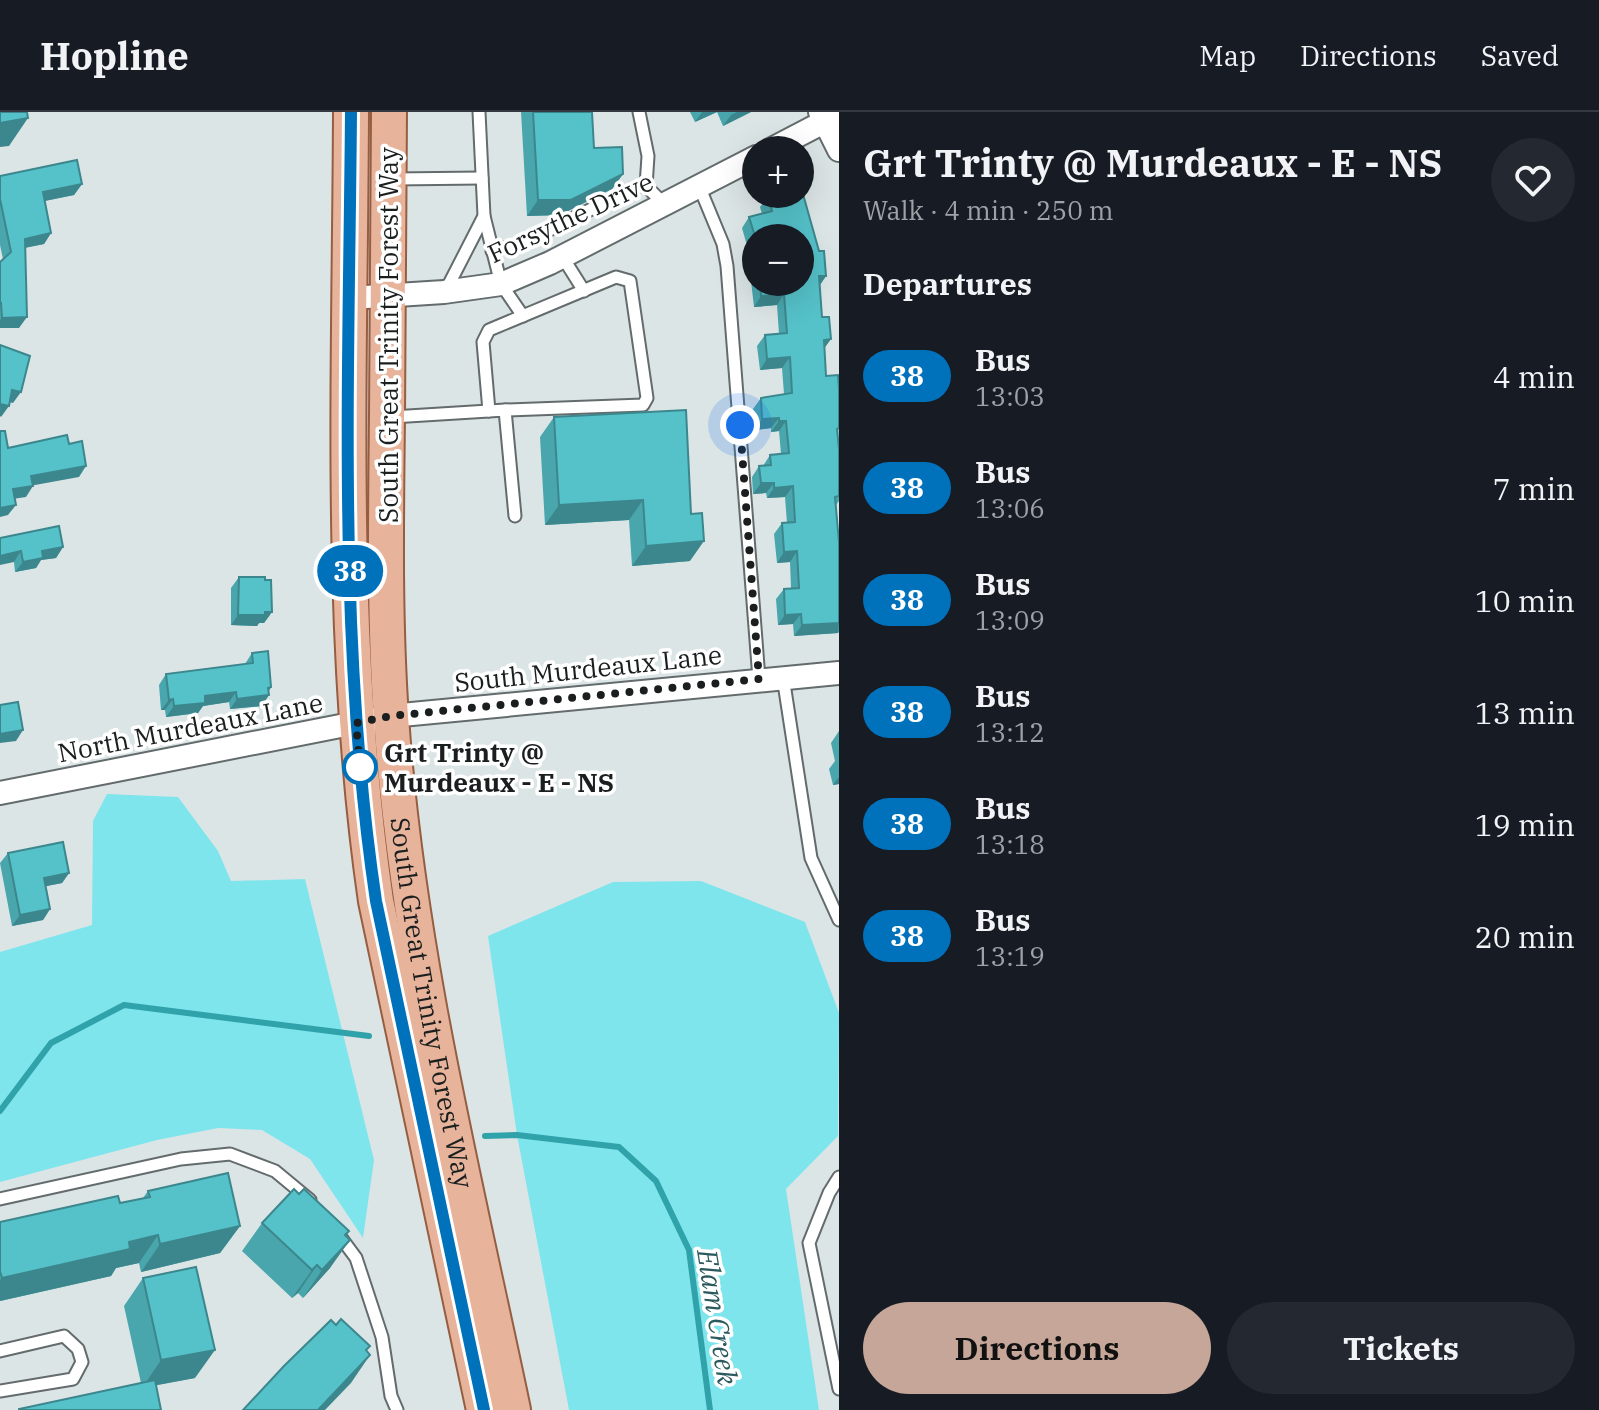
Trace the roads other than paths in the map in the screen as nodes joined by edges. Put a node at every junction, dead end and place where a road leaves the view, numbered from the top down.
1 (351, 112) edge
2 (389, 112) edge
3 (479, 112) edge
4 (639, 112) edge
5 (828, 116) edge
6 (794, 136) edge
7 (839, 150) edge
8 (742, 164) edge
9 (482, 178) junction
10 (389, 179) junction
11 (646, 186) junction
12 (699, 186) junction
13 (664, 204) junction
14 (484, 216) junction
15 (492, 251) junction
16 (562, 256) junction
17 (501, 284) junction
18 (584, 291) junction
19 (444, 292) junction
20 (388, 297) junction
21 (350, 298) junction
22 (523, 316) junction
23 (505, 410) junction
24 (489, 411) junction
25 (387, 417) junction
26 (515, 516) dead end
27 (839, 673) edge
28 (783, 677) junction
29 (759, 679) junction
30 (391, 716) junction
31 (356, 723) junction
32 (0, 793) edge
33 (834, 894) edge
34 (839, 920) edge
35 (839, 1177) edge
36 (0, 1199) edge
37 (317, 1207) edge
38 (327, 1220) edge
39 (0, 1351) edge
40 (839, 1389) edge
41 (0, 1391) edge
42 (397, 1410) edge
43 (484, 1410) edge
44 (513, 1410) edge

1 - 21 main road, South Great Trinity Forest Way
2 - 10 main road, South Great Trinity Forest Way
3 - 9 lane
4 - 11 lane
5 - 6 street
5 - 7 street
8 - 12 street, Forsythe Drive
9 - 10 lane
9 - 14 lane
10 - 20 main road, South Great Trinity Forest Way
11 - 13 lane
11 - 15 lane
12 - 13 street, Forsythe Drive
12 - 29 lane
13 - 16 street, Forsythe Drive
14 - 15 lane
14 - 19 lane
15 - 17 lane
16 - 17 street, Forsythe Drive
16 - 18 lane
17 - 19 street, Forsythe Drive
17 - 22 lane
18 - 22 lane
18 - 23 lane
19 - 20 street, Forsythe Drive
20 - 21 street, Forsythe Drive
20 - 25 main road, South Great Trinity Forest Way
21 - 31 main road, South Great Trinity Forest Way
22 - 24 lane
23 - 24 lane
23 - 26 lane
24 - 25 lane
25 - 30 main road, South Great Trinity Forest Way
27 - 28 street, South Murdeaux Lane
28 - 29 street, South Murdeaux Lane
28 - 33 lane
29 - 30 street, South Murdeaux Lane
30 - 31 street, North Murdeaux Lane
30 - 44 main road, South Great Trinity Forest Way
31 - 32 street, North Murdeaux Lane
31 - 43 main road, South Great Trinity Forest Way
33 - 34 lane
35 - 40 lane
36 - 37 lane
38 - 42 lane
39 - 41 lane

